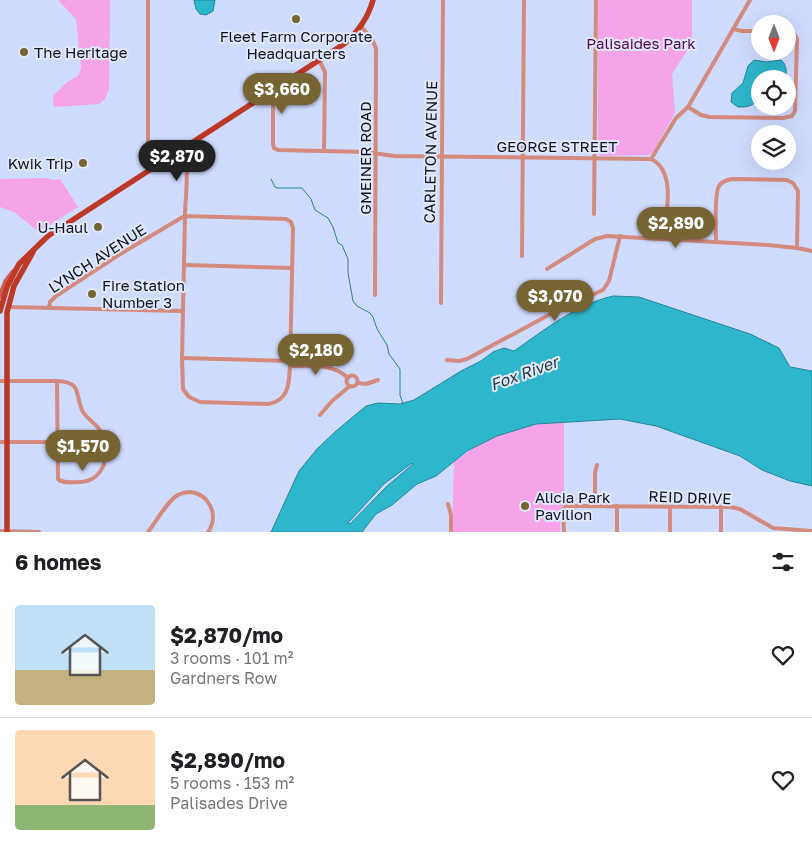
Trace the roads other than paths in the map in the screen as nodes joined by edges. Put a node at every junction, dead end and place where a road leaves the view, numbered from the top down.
1 (148, 0) edge
2 (373, 0) edge
3 (443, 0) edge
4 (524, 0) edge
5 (596, 0) edge
6 (750, 0) edge
7 (361, 26) junction
8 (733, 29) junction
9 (751, 31) edge
10 (796, 37) edge
11 (319, 60) junction
12 (269, 92) junction
13 (688, 107) junction
14 (185, 147) junction
15 (324, 151) junction
16 (376, 154) junction
17 (441, 156) junction
18 (524, 158) junction
19 (594, 158) junction
20 (651, 159) junction
21 (149, 170) junction
22 (594, 214) dead end
23 (185, 216) junction
24 (620, 236) junction
25 (664, 239) junction
26 (716, 242) junction
27 (797, 248) junction
28 (34, 249) junction
29 (812, 251) edge
30 (522, 256) dead end
31 (185, 265) junction
32 (292, 268) junction
33 (546, 269) dead end
34 (15, 270) junction
35 (375, 295) dead end
36 (0, 296) edge
37 (441, 304) dead end
38 (2, 307) edge
39 (49, 308) junction
40 (183, 311) junction
41 (290, 336) junction
42 (342, 337) dead end
43 (182, 358) junction
44 (447, 360) dead end
45 (290, 364) junction
46 (348, 378) junction
47 (378, 380) dead end
48 (3, 381) edge
49 (57, 381) junction
50 (358, 383) junction
51 (350, 386) junction
52 (320, 415) dead end
53 (3, 442) edge
54 (57, 442) junction
55 (597, 465) dead end
56 (448, 504) dead end
57 (595, 506) junction
58 (617, 506) junction
59 (670, 507) junction
60 (721, 507) junction
61 (772, 530) edge
62 (0, 531) edge
63 (812, 531) edge
64 (7, 532) edge
65 (39, 532) edge
66 (148, 532) edge
67 (208, 532) edge
68 (451, 532) edge
69 (564, 532) edge
70 (617, 532) edge
71 (670, 532) edge
72 (721, 532) edge

1 - 21 street
2 - 7 main road
3 - 17 street, CARLETON AVENUE
4 - 18 street
5 - 19 street
6 - 8 street
7 - 11 main road
7 - 16 street, GMEINER ROAD
8 - 9 street
8 - 13 street
10 - 13 street
11 - 12 main road
11 - 15 street
12 - 14 main road
12 - 15 street, GEORGE STREET
13 - 20 street
14 - 21 main road
14 - 23 street
15 - 16 street, GEORGE STREET
16 - 17 street, GEORGE STREET
16 - 35 street, GMEINER ROAD
17 - 18 street, GEORGE STREET
17 - 37 street, CARLETON AVENUE
18 - 19 street, GEORGE STREET
18 - 30 street
19 - 20 street, GEORGE STREET
19 - 22 street
20 - 25 street
21 - 28 main road
23 - 31 street
23 - 32 street
23 - 39 street, LYNCH AVENUE
24 - 25 street
24 - 33 street
24 - 44 street
25 - 26 street
26 - 27 street
26 - 27 street
27 - 29 street
28 - 34 main road
28 - 38 main road
31 - 32 street
31 - 40 street
32 - 41 street
34 - 36 main road
34 - 38 main road
38 - 39 street
38 - 48 main road
39 - 40 street
40 - 43 street
41 - 42 street
41 - 45 street
43 - 45 street
43 - 45 street
45 - 46 street
46 - 50 street
46 - 51 street
47 - 50 street
48 - 49 street
48 - 53 main road
49 - 54 street
49 - 54 street
50 - 51 street
51 - 52 street
53 - 54 street
53 - 64 main road
55 - 57 street
56 - 68 street
57 - 58 street, REID DRIVE
57 - 69 street, REID DRIVE
58 - 59 street, REID DRIVE
58 - 70 street
59 - 60 street, REID DRIVE
59 - 71 street
60 - 61 street, REID DRIVE
60 - 72 street
61 - 63 street, REID DRIVE
62 - 64 street
64 - 65 street
66 - 67 street

